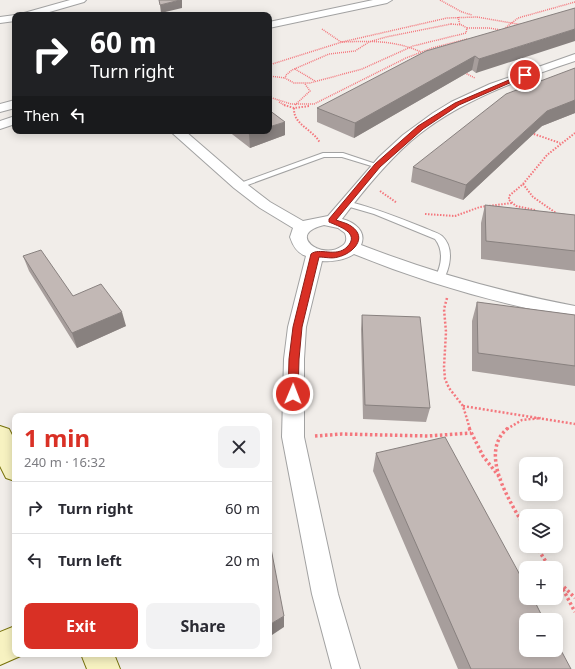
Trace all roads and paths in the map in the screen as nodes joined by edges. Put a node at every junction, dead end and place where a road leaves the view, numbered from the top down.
1 (81, 0) edge
2 (387, 0) edge
3 (440, 0) edge
4 (575, 3) edge
5 (39, 12) edge
6 (458, 17) junction
7 (477, 17) junction
8 (12, 18) edge
9 (0, 20) edge
10 (514, 22) junction
11 (272, 24) edge
12 (460, 25) junction
13 (528, 26) edge
14 (467, 28) junction
15 (501, 30) junction
16 (494, 32) edge
17 (472, 38) edge
18 (342, 42) junction
19 (421, 52) junction
20 (428, 55) edge
21 (575, 57) edge
22 (272, 64) edge
23 (295, 68) junction
24 (461, 71) edge
25 (272, 76) edge
26 (285, 78) junction
27 (315, 81) junction
28 (304, 84) junction
29 (494, 87) junction
30 (272, 98) edge
31 (279, 102) junction
32 (314, 104) junction
33 (12, 105) edge
34 (295, 105) junction
35 (0, 108) edge
36 (294, 108) junction
37 (12, 121) edge
38 (0, 125) edge
39 (529, 132) edge
40 (575, 133) edge
41 (180, 134) edge
42 (561, 143) junction
43 (329, 154) junction
44 (378, 166) junction
45 (365, 180) junction
46 (523, 184) junction
47 (239, 185) junction
48 (346, 203) junction
49 (512, 203) junction
50 (398, 204) dead end
51 (536, 210) edge
52 (550, 212) edge
53 (556, 213) junction
54 (563, 213) edge
55 (425, 214) dead end
56 (332, 221) junction
57 (302, 227) junction
58 (352, 247) junction
59 (315, 254) junction
60 (446, 282) junction
61 (575, 312) edge
62 (462, 406) junction
63 (541, 418) junction
64 (575, 424) edge
65 (471, 433) junction
66 (0, 436) edge
67 (293, 437) junction
68 (12, 463) edge
69 (501, 479) junction
70 (519, 515) edge
71 (563, 587) edge
72 (563, 588) edge
73 (575, 598) edge
74 (575, 612) edge
75 (12, 643) edge
76 (0, 649) edge
77 (98, 657) edge
78 (104, 669) edge
79 (346, 669) edge

1 - 5 street
2 - 11 street
3 - 7 path
4 - 10 path
6 - 7 path
6 - 12 path
6 - 18 path
7 - 10 path
8 - 9 street
10 - 13 path
10 - 15 path
12 - 14 path
12 - 23 path
14 - 15 path
14 - 27 path
15 - 16 path
17 - 19 path
18 - 19 path, bridge
18 - 22 path
19 - 20 path
19 - 32 path
21 - 29 street
23 - 26 path
23 - 27 path
24 - 29 path
25 - 26 path
26 - 28 path
27 - 28 path
28 - 34 path
29 - 44 street
30 - 31 path
31 - 34 path
31 - 36 path
32 - 34 path
32 - 36 path
33 - 35 street
36 - 43 path
37 - 38 street
39 - 42 path
40 - 42 path
41 - 47 street
42 - 46 path
43 - 44 lane
43 - 47 lane
44 - 45 street
45 - 48 street
45 - 50 path
46 - 49 path
46 - 53 path
47 - 57 street
48 - 56 street
48 - 60 lane
49 - 51 path
49 - 55 path
52 - 53 path
53 - 54 path
56 - 57 street
56 - 58 street
57 - 59 street
58 - 59 street
58 - 60 street
59 - 67 street
60 - 61 street
60 - 62 path
62 - 63 path
62 - 65 path
63 - 64 path
63 - 69 path
65 - 67 path
65 - 69 path
66 - 68 main road
67 - 79 street
69 - 70 path
71 - 73 path
72 - 74 path
75 - 76 main road
77 - 78 main road

